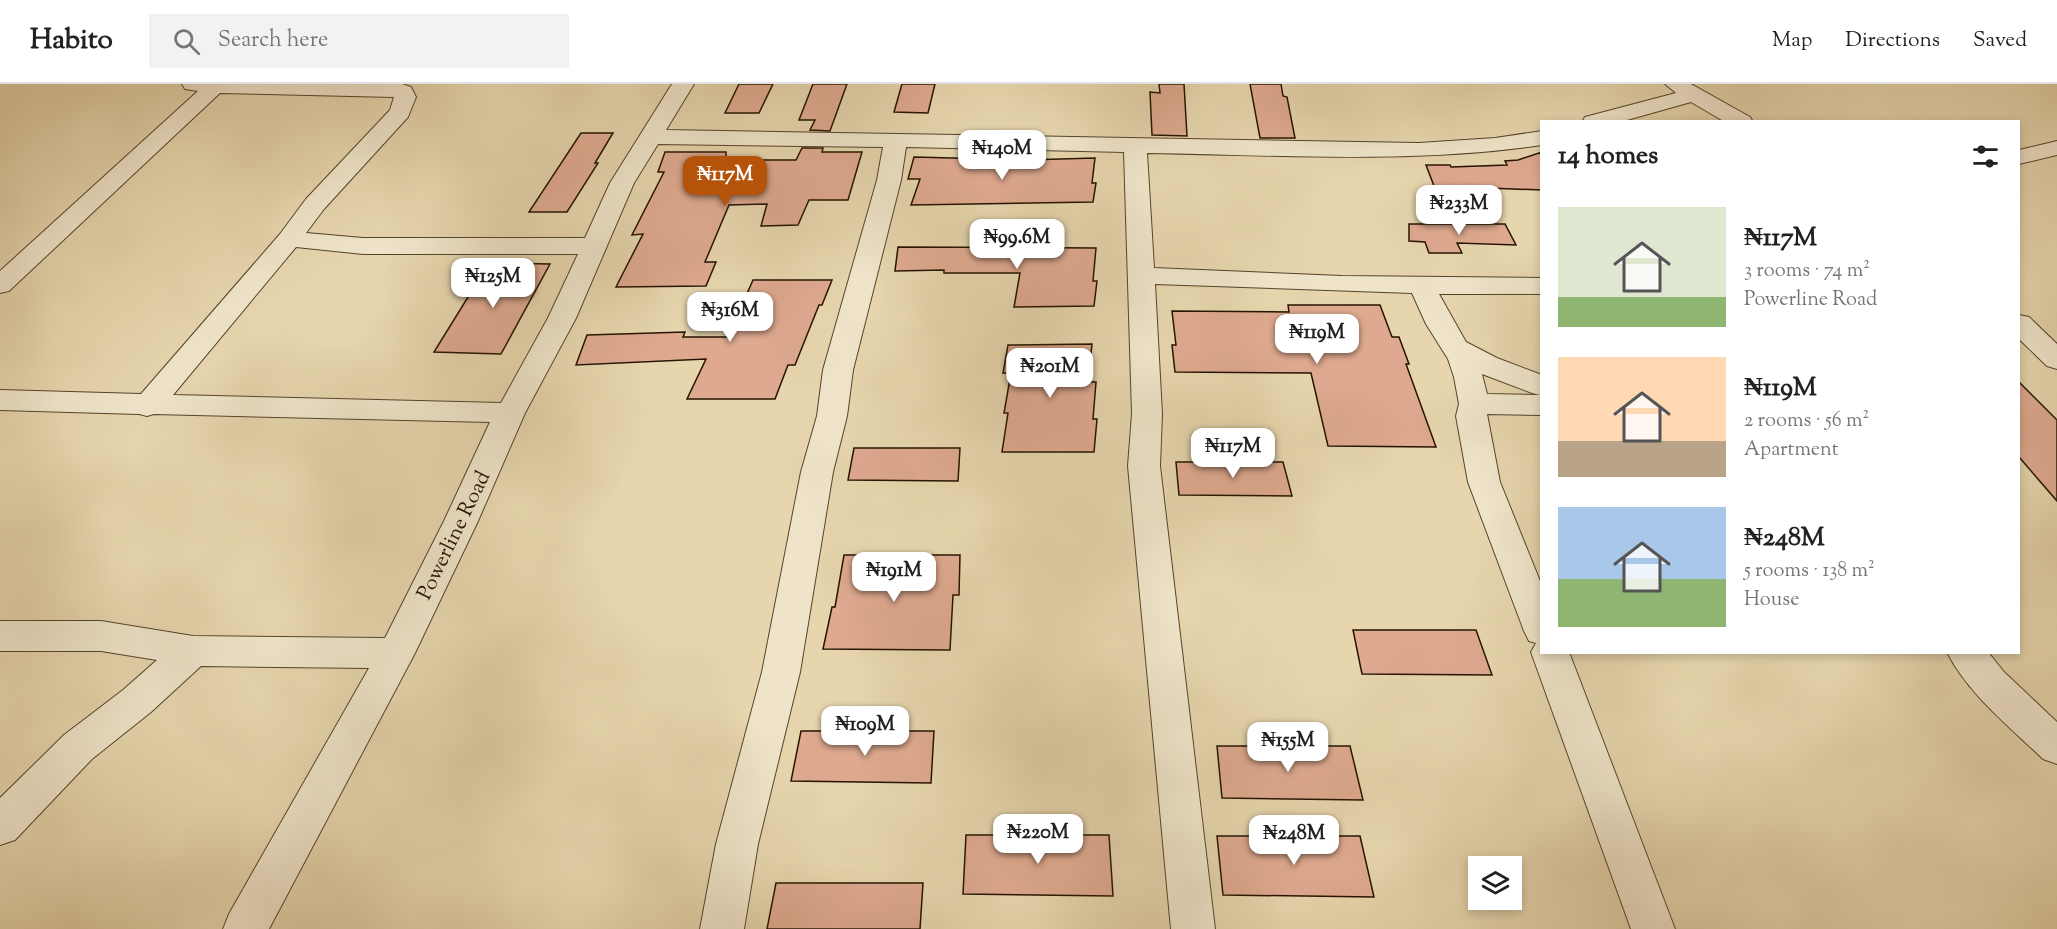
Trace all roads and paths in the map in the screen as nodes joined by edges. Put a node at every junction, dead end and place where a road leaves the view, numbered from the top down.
1 (683, 84) edge
2 (204, 86) edge
3 (1685, 90) edge
4 (1599, 120) edge
5 (1738, 120) edge
6 (652, 137) junction
7 (1540, 138) edge
8 (896, 140) junction
9 (1135, 146) junction
10 (2057, 148) edge
11 (2020, 157) edge
12 (289, 239) junction
13 (595, 246) junction
14 (1142, 275) junction
15 (0, 285) edge
16 (1422, 286) junction
17 (1540, 286) edge
18 (2020, 324) edge
19 (1456, 349) junction
20 (2057, 360) edge
21 (1540, 385) edge
22 (0, 400) edge
23 (1474, 404) junction
24 (1540, 405) edge
25 (147, 406) junction
26 (510, 413) junction
27 (1540, 626) edge
28 (0, 636) edge
29 (193, 651) junction
30 (396, 653) junction
31 (1551, 654) edge
32 (1967, 654) edge
33 (2057, 747) edge
34 (0, 826) edge
35 (245, 929) edge
36 (722, 929) edge
37 (1193, 929) edge
38 (1653, 929) edge

1 - 6 street, Powerline Road
2 - 12 street
2 - 15 street
3 - 4 street
3 - 5 street
6 - 8 street
6 - 13 street, Powerline Road
7 - 9 street
8 - 9 street
8 - 36 street
9 - 14 street
10 - 11 street
12 - 13 street
12 - 25 street
13 - 26 street, Powerline Road
14 - 16 street
14 - 37 street
16 - 17 street
16 - 19 street
18 - 20 street
19 - 21 street
19 - 23 street
22 - 25 street
23 - 24 street
23 - 27 street
25 - 26 street
26 - 30 street, Powerline Road
28 - 29 street
29 - 30 street
29 - 34 street
30 - 35 street, Powerline Road
31 - 38 street
32 - 33 street

